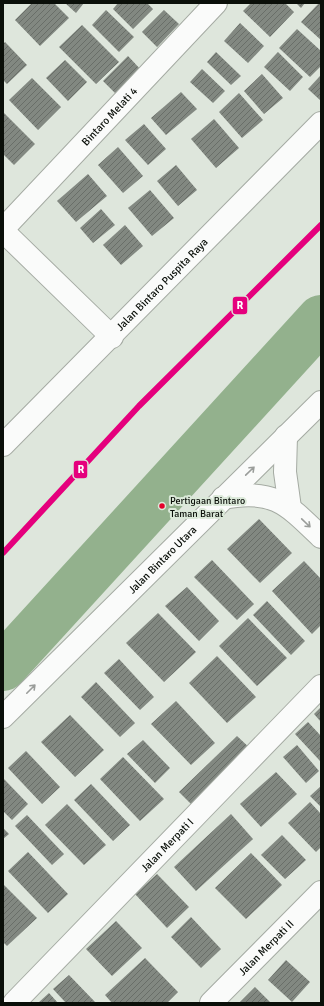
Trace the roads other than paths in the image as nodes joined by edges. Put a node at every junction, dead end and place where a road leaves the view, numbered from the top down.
1 (216, 3) edge
2 (321, 123) edge
3 (3, 230) edge
4 (112, 337) junction
5 (321, 402) edge
6 (286, 436) junction
7 (3, 445) edge
8 (222, 498) junction
9 (290, 508) junction
10 (321, 538) edge
11 (321, 686) edge
12 (3, 717) edge
13 (321, 892) edge
14 (14, 1003) edge
15 (212, 1003) edge

1 - 3 street, Bintaro Melati 4
2 - 4 street, Jalan Bintaro Puspita Raya
3 - 4 street
4 - 7 street, Jalan Bintaro Puspita Raya
5 - 6 street, Jalan Bintaro Utara
8 -> 6 street, Jalan Bintaro Utara
6 - 9 street
8 - 9 street
12 -> 8 street, Jalan Bintaro Utara
9 -> 10 street
11 - 14 street, Jalan Merpati I
13 - 15 street, Jalan Merpati II

